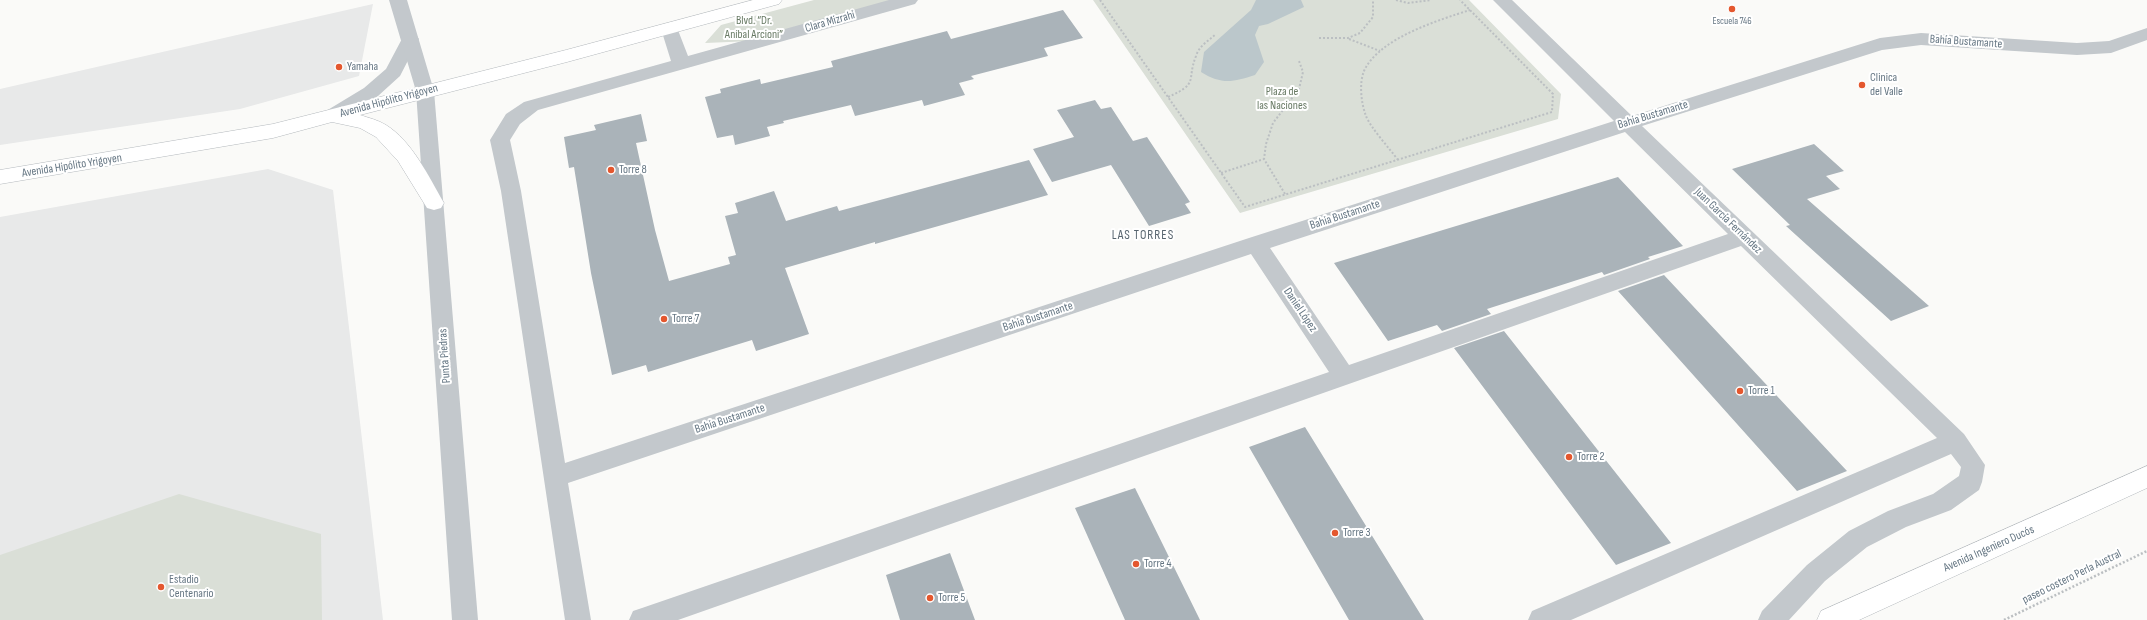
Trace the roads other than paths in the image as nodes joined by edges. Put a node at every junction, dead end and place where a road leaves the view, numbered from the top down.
1 (398, 0) edge
2 (773, 0) edge
3 (909, 0) edge
4 (1502, 0) edge
5 (670, 29) junction
6 (2147, 34) edge
7 (410, 39) junction
8 (680, 64) junction
9 (425, 91) junction
10 (333, 116) junction
11 (1627, 123) junction
12 (0, 177) edge
13 (434, 203) junction
14 (1744, 237) junction
15 (1256, 244) junction
16 (1344, 376) junction
17 (1956, 441) junction
18 (556, 477) junction
19 (2147, 477) edge
20 (465, 620) edge
21 (578, 620) edge
22 (642, 620) edge
23 (1542, 620) edge
24 (1771, 620) edge
25 (1830, 620) edge

1 - 7 street, Punta Piedras
2 - 5 highway, Avenida Hipólito Yrigoyen
3 - 8 street, Clara Mizrahi
4 - 11 street, Juan García Fernández
5 - 8 street
5 - 9 highway, Avenida Hipólito Yrigoyen
6 - 11 street, Bahía Bustamante
7 - 9 street, Punta Piedras
7 - 10 street
8 - 18 street, Clara Mizrahi
9 - 10 highway, Avenida Hipólito Yrigoyen
9 - 13 street, Punta Piedras
10 - 12 highway, Avenida Hipólito Yrigoyen
10 - 13 highway
11 - 14 street, Juan García Fernández
11 - 15 street, Bahía Bustamante
13 - 20 street, Punta Piedras
14 - 16 street
14 - 17 street, Juan García Fernández
15 - 16 street, Daniel López
15 - 18 street, Bahía Bustamante
16 - 22 street
17 - 23 street
17 - 24 street, Juan García Fernández
18 - 21 street, Clara Mizrahi
19 - 25 highway, Avenida Ingeniero Ducós

